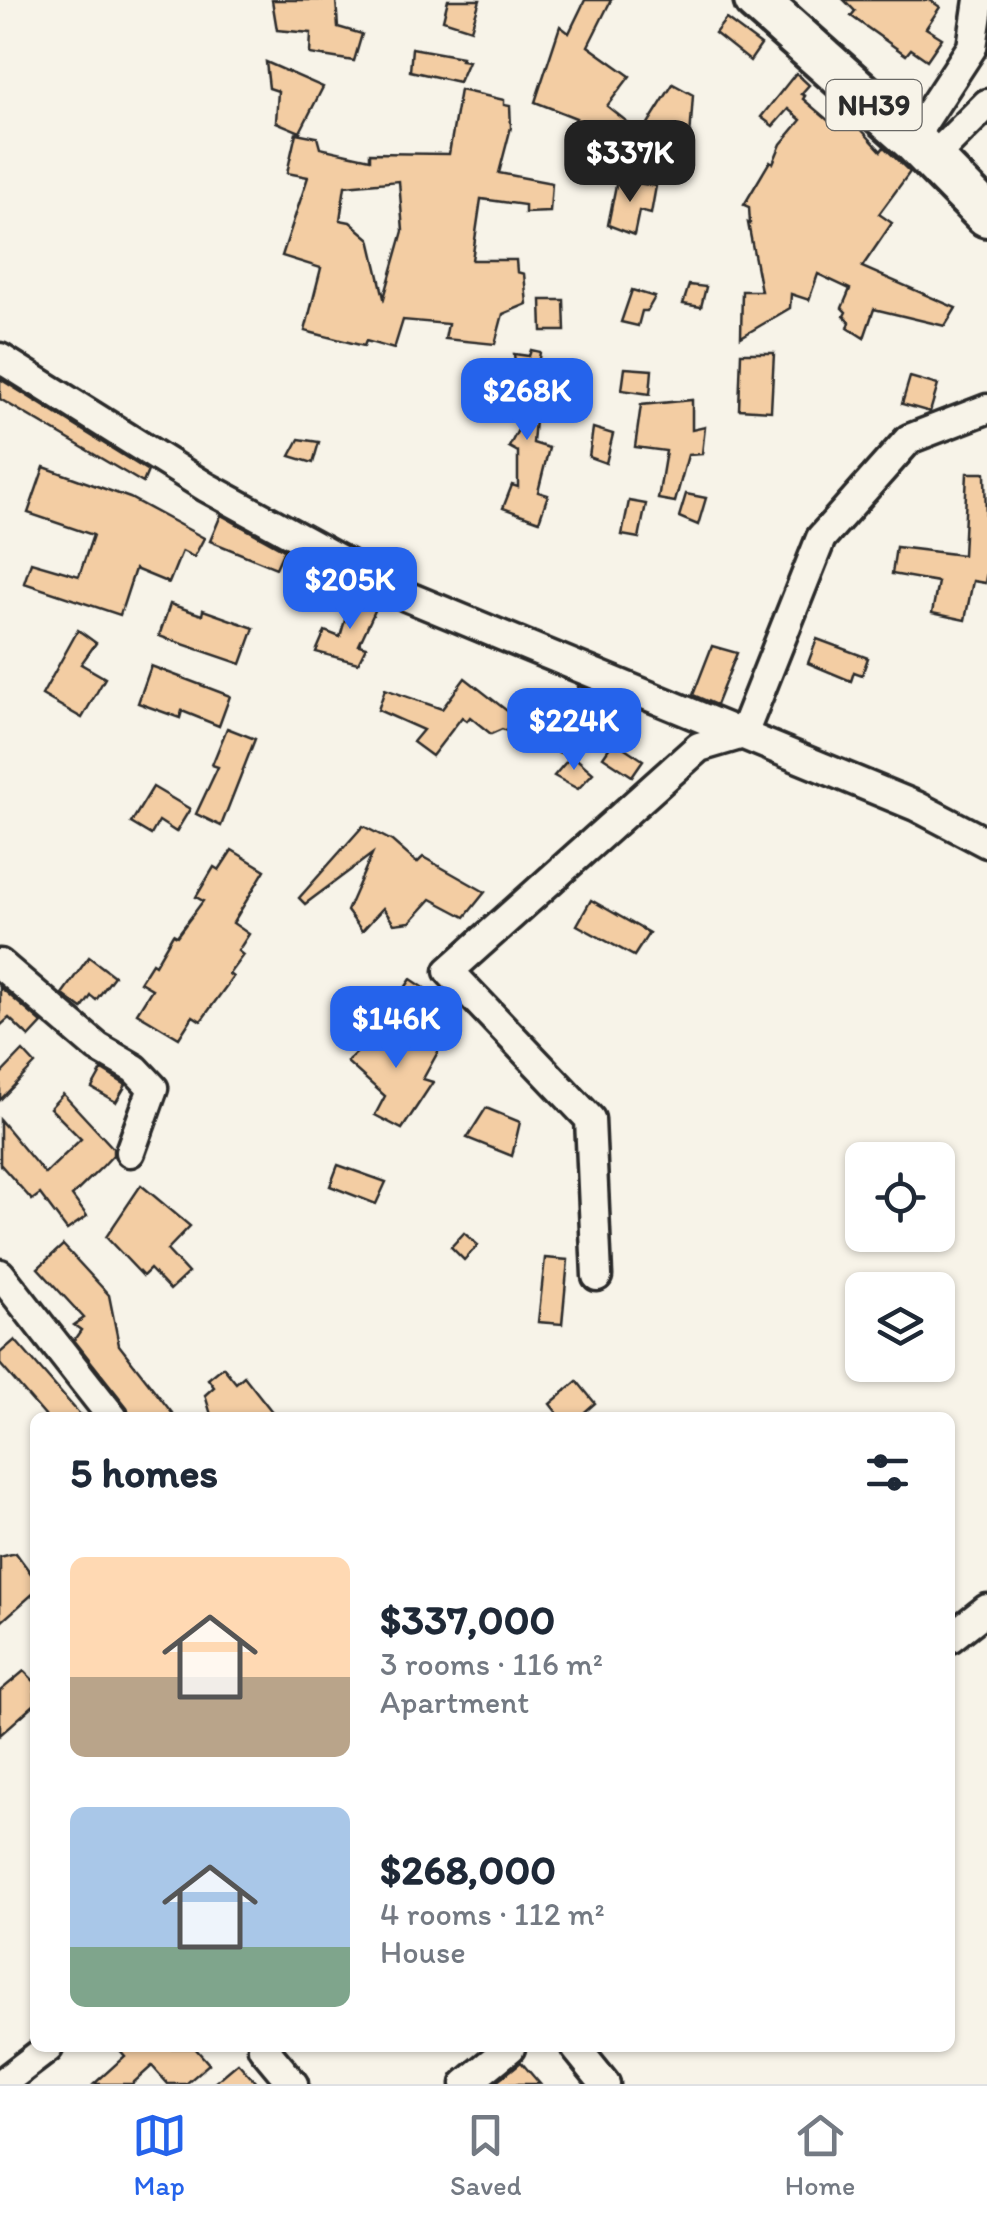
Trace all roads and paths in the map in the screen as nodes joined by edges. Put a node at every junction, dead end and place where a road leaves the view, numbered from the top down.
1 (756, 0) edge
2 (979, 0) edge
3 (987, 104) edge
4 (922, 149) junction
5 (987, 215) edge
6 (0, 358) edge
7 (987, 409) edge
8 (742, 734) junction
9 (987, 843) edge
10 (0, 964) edge
11 (130, 1152) dead end
12 (0, 1274) edge
13 (596, 1276) dead end
14 (108, 1412) edge
15 (987, 1609) edge
16 (955, 1634) edge
17 (43, 2052) edge
18 (265, 2052) edge
19 (505, 2052) edge
20 (579, 2052) edge
21 (2, 2084) edge
22 (292, 2084) edge
23 (466, 2084) edge
24 (605, 2084) edge

1 - 4 main road, NH39
2 - 4 street
3 - 4 street
4 - 5 main road, NH39
6 - 8 street
7 - 8 street
8 - 9 street
8 - 13 street
10 - 11 street
12 - 14 street
15 - 16 street
17 - 21 street
18 - 22 street
19 - 23 street
20 - 24 street

